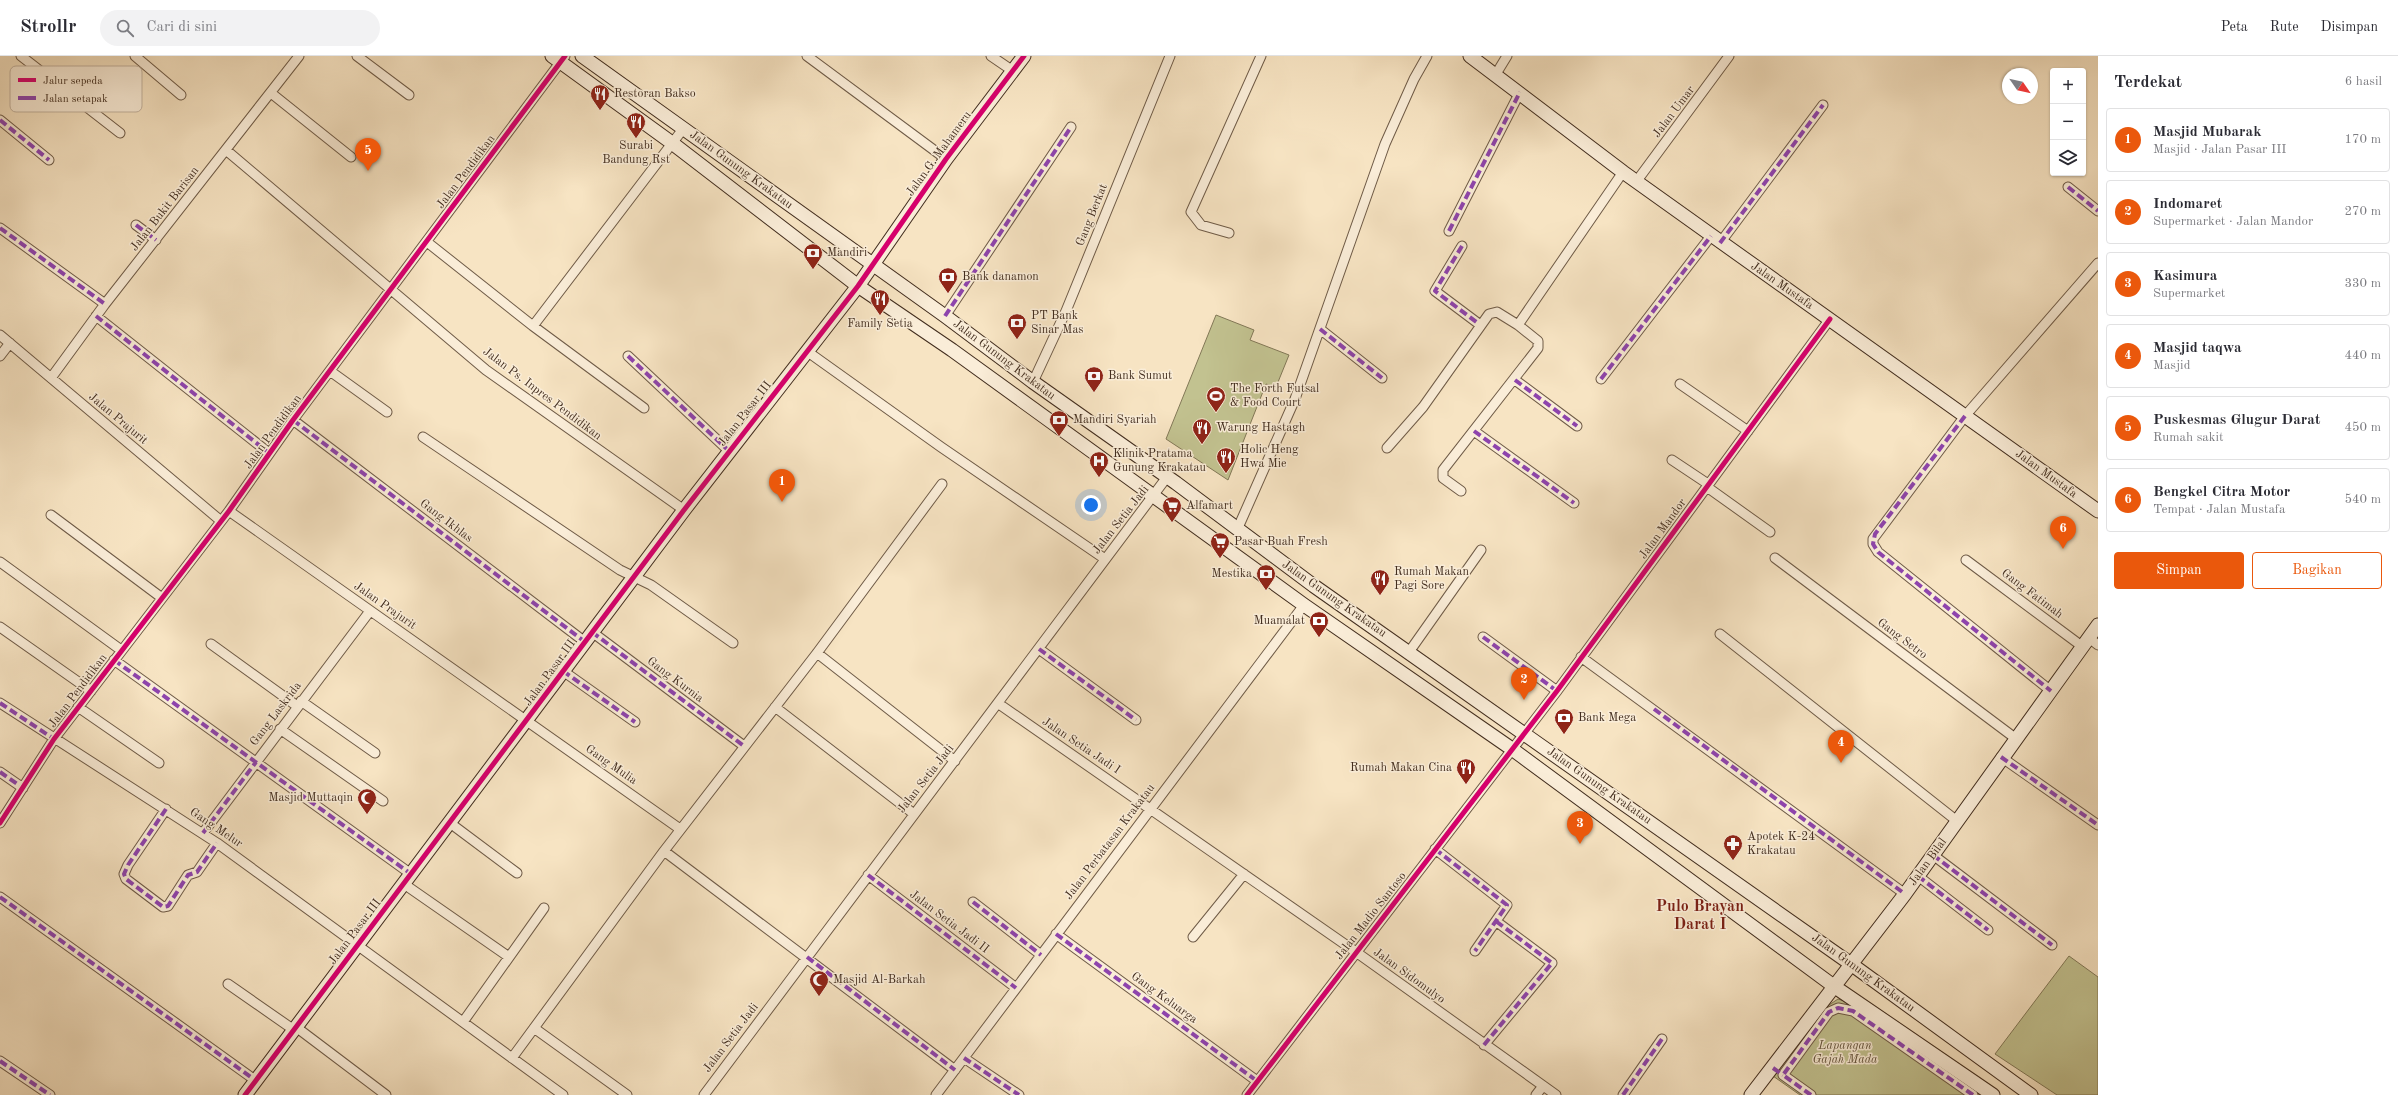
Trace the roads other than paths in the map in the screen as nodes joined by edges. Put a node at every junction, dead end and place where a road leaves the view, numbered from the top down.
1 (21, 56) edge
2 (135, 56) edge
3 (300, 56) edge
4 (357, 56) edge
5 (582, 56) edge
6 (807, 56) edge
7 (991, 56) edge
8 (1024, 56) edge
9 (1170, 56) edge
10 (1261, 56) edge
11 (1427, 56) edge
12 (1470, 56) edge
13 (1507, 56) edge
14 (1729, 56) edge
15 (559, 58) edge
16 (34, 66) edge
17 (1013, 71) junction
18 (1496, 74) junction
19 (1520, 92) junction
20 (272, 93) junction
21 (181, 95) dead end
22 (409, 95) dead end
23 (1823, 105) dead end
24 (93, 112) edge
25 (0, 120) edge
26 (1071, 127) dead end
27 (683, 129) junction
28 (120, 133) dead end
29 (672, 143) junction
30 (226, 150) junction
31 (351, 157) dead end
32 (946, 159) junction
33 (49, 160) dead end
34 (1623, 172) junction
35 (1636, 182) junction
36 (2068, 187) dead end
37 (2098, 211) edge
38 (136, 225) dead end
39 (0, 228) edge
40 (1449, 231) dead end
41 (1229, 232) dead end
42 (1716, 239) junction
43 (156, 240) junction
44 (427, 242) junction
45 (1462, 246) dead end
46 (2098, 263) edge
47 (873, 265) junction
48 (858, 286) junction
49 (392, 289) junction
50 (105, 304) junction
51 (96, 316) junction
52 (946, 316) junction
53 (1830, 319) junction
54 (1479, 324) junction
55 (1518, 325) junction
56 (533, 326) junction
57 (1320, 329) junction
58 (0, 335) edge
59 (10, 343) junction
60 (808, 352) junction
61 (0, 356) edge
62 (628, 356) dead end
63 (330, 371) junction
64 (51, 378) junction
65 (1382, 378) dead end
66 (1601, 378) dead end
67 (1515, 380) junction
68 (1033, 382) junction
69 (1680, 384) dead end
70 (644, 408) dead end
71 (387, 412) dead end
72 (1966, 416) junction
73 (293, 420) junction
74 (1577, 426) dead end
75 (1474, 431) junction
76 (1748, 431) junction
77 (423, 437) dead end
78 (1387, 448) dead end
79 (728, 452) junction
80 (270, 453) junction
81 (1672, 460) dead end
82 (1167, 477) junction
83 (942, 484) dead end
84 (1707, 486) junction
85 (1462, 491) dead end
86 (1155, 496) junction
87 (1574, 503) dead end
88 (684, 510) junction
89 (229, 511) junction
90 (2098, 511) edge
91 (51, 515) dead end
92 (221, 521) junction
93 (1237, 530) junction
94 (1770, 532) dead end
95 (1481, 550) dead end
96 (1775, 558) dead end
97 (1105, 559) junction
98 (1966, 560) dead end
99 (0, 562) edge
100 (634, 577) junction
101 (162, 598) junction
102 (1304, 605) junction
103 (370, 611) junction
104 (2098, 625) edge
105 (0, 627) edge
106 (1720, 634) dead end
107 (588, 637) junction
108 (1484, 637) dead end
109 (734, 643) dead end
110 (2090, 643) edge
111 (211, 644) dead end
112 (1039, 649) junction
113 (121, 650) junction
114 (1409, 652) junction
115 (819, 654) junction
116 (1581, 657) junction
117 (114, 660) junction
118 (563, 671) junction
119 (91, 691) junction
120 (1557, 691) junction
121 (2051, 691) junction
122 (0, 703) edge
123 (299, 703) junction
124 (999, 704) junction
125 (78, 707) junction
126 (777, 709) junction
127 (1136, 720) dead end
128 (527, 721) junction
129 (635, 722) dead end
130 (280, 729) junction
131 (1524, 733) junction
132 (2015, 738) junction
133 (54, 739) junction
134 (744, 746) junction
135 (1512, 750) junction
136 (375, 753) dead end
137 (2001, 757) junction
138 (955, 761) junction
139 (256, 762) junction
140 (159, 763) dead end
141 (0, 772) edge
142 (23, 788) junction
143 (383, 801) dead end
144 (1150, 808) junction
145 (166, 810) junction
146 (914, 814) junction
147 (1958, 821) junction
148 (0, 823) edge
149 (450, 823) junction
150 (2098, 825) edge
151 (680, 829) junction
152 (203, 833) junction
153 (217, 843) junction
154 (1435, 850) junction
155 (664, 851) junction
156 (1933, 855) junction
157 (517, 873) dead end
158 (1244, 874) junction
159 (868, 875) junction
160 (1918, 876) junction
161 (408, 879) junction
162 (1905, 894) junction
163 (0, 897) edge
164 (973, 902) dead end
165 (544, 908) dead end
166 (1497, 922) junction
167 (1988, 930) dead end
168 (1056, 934) junction
169 (1193, 937) dead end
170 (359, 944) junction
171 (2052, 945) dead end
172 (1475, 951) dead end
173 (1356, 952) junction
174 (1041, 955) junction
175 (807, 956) junction
176 (509, 957) junction
177 (1851, 964) junction
178 (228, 984) dead end
179 (1835, 987) junction
180 (1016, 988) junction
181 (463, 1022) junction
182 (534, 1028) junction
183 (295, 1029) junction
184 (1662, 1039) dead end
185 (1484, 1045) junction
186 (512, 1058) junction
187 (964, 1058) junction
188 (0, 1061) edge
189 (955, 1070) junction
190 (1778, 1071) junction
191 (256, 1080) junction
192 (1257, 1081) junction
193 (1543, 1086) junction
194 (50, 1095) edge
195 (245, 1095) edge
196 (386, 1095) edge
197 (563, 1095) edge
198 (627, 1095) edge
199 (704, 1095) edge
200 (936, 1095) edge
201 (1019, 1095) edge
202 (1247, 1095) edge
203 (1536, 1095) edge
204 (1556, 1095) edge
205 (1623, 1095) edge
206 (1751, 1095) edge
207 (1811, 1095) edge
208 (1973, 1095) edge
209 (1993, 1095) edge
210 (2031, 1095) edge

1 - 16 street
2 - 21 street
3 - 20 street, Jalan Bukit Barisan
4 - 22 street
5 - 27 main road, Jalan Gunung Krakatau
6 - 32 street
7 - 17 street
8 - 17 main road, Jalan G. Mahameru
9 - 68 street, Gang Berkat
10 - 41 street
11 - 57 street
12 - 18 main road, Jalan Mustafa
13 - 18 street
14 - 35 street, Jalan Umar
15 - 29 main road, Jalan Gunung Krakatau
15 - 44 street, Jalan Pendidikan
17 - 32 main road, Jalan G. Mahameru
18 - 19 main road, Jalan Mustafa
19 - 34 main road, Jalan Mustafa
19 - 40 street
20 - 30 street, Jalan Bukit Barisan
20 - 31 street
23 - 42 street
24 - 28 street
25 - 33 street
26 - 52 street
27 - 29 street
27 - 47 main road, Jalan Gunung Krakatau
29 - 48 main road, Jalan Gunung Krakatau
29 - 56 street
30 - 43 street, Jalan Bukit Barisan
30 - 49 street, Jalan Ps. Inpres Pendidikan
32 - 47 main road, Jalan G. Mahameru
34 - 35 main road, Jalan Mustafa
34 - 55 street
35 - 42 main road, Jalan Mustafa
36 - 37 street
38 - 43 street
39 - 50 street
42 - 53 main road, Jalan Mustafa
42 - 66 street
43 - 50 street, Jalan Bukit Barisan
44 - 49 street, Jalan Pendidikan
44 - 56 street
45 - 54 street
46 - 72 street
47 - 48 main road, Jalan Pasar III
47 - 52 main road, Jalan Gunung Krakatau
48 - 60 main road, Jalan Pasar III
48 - 86 main road, Jalan Gunung Krakatau
49 - 63 street, Jalan Pendidikan
49 - 88 street, Jalan Ps. Inpres Pendidikan
50 - 51 street, Jalan Bukit Barisan
51 - 64 street, Jalan Bukit Barisan
51 - 80 street
52 - 68 main road, Jalan Gunung Krakatau
53 - 72 main road, Jalan Mustafa
53 - 76 street, Jalan Mandor
54 - 55 street
54 - 78 street
55 - 67 street
56 - 70 street
57 - 65 street
57 - 93 street
58 - 59 street, Jalan Prajurit
59 - 61 street
59 - 64 street, Jalan Prajurit
60 - 79 main road, Jalan Pasar III
60 - 97 street
62 - 79 street
63 - 71 street
63 - 73 street, Jalan Pendidikan
64 - 92 street, Jalan Prajurit
67 - 74 street
67 - 75 street
68 - 82 main road, Jalan Gunung Krakatau
69 - 76 street
72 - 90 main road, Jalan Mustafa
72 - 121 street
73 - 80 street, Jalan Pendidikan
73 - 107 street, Gang Ikhlas
75 - 85 street
75 - 87 street
76 - 84 street, Jalan Mandor
77 - 100 street
79 - 88 main road, Jalan Pasar III
80 - 89 street, Jalan Pendidikan
81 - 84 street
82 - 86 street, Jalan Setia Jadi
82 - 93 main road, Jalan Gunung Krakatau
83 - 115 street
84 - 94 street
84 - 116 street, Jalan Mandor
86 - 97 street, Jalan Setia Jadi
86 - 102 main road, Jalan Gunung Krakatau
88 - 100 main road, Jalan Pasar III
89 - 92 street, Jalan Pendidikan
89 - 103 street, Jalan Prajurit
91 - 101 street
92 - 101 street, Jalan Pendidikan
93 - 114 main road, Jalan Gunung Krakatau
95 - 114 street
96 - 132 street, Gang Setro
97 - 112 street, Jalan Setia Jadi
98 - 110 street, Gang Fatimah
99 - 113 street
100 - 107 main road, Jalan Pasar III
100 - 109 street
101 - 113 street, Jalan Pendidikan
102 - 135 main road, Jalan Gunung Krakatau
102 - 144 street, Jalan Perbatasan Krakatau
103 - 123 street, Gang Laskrida
103 - 128 street, Jalan Prajurit
104 - 110 main road, Jalan Bilal
105 - 119 street
106 - 147 street
107 - 118 main road, Jalan Pasar III
107 - 134 street, Gang Kurnia
108 - 120 street
110 - 121 main road, Jalan Bilal
111 - 123 street
112 - 124 street, Jalan Setia Jadi
112 - 127 street
113 - 117 street, Jalan Pendidikan
114 - 131 main road, Jalan Gunung Krakatau
115 - 126 street
115 - 138 street
116 - 120 street, Jalan Mandor
116 - 162 street
117 - 119 street, Jalan Pendidikan
117 - 139 street
118 - 128 main road, Jalan Pasar III
118 - 129 street
119 - 125 street, Jalan Pendidikan
120 - 131 street, Jalan Mandor
121 - 132 main road, Jalan Bilal
122 - 133 street, Gang Melur
123 - 130 street, Gang Laskrida
123 - 136 street
124 - 138 street, Jalan Setia Jadi
124 - 144 street, Jalan Setia Jadi I
125 - 133 street, Jalan Pendidikan
125 - 140 street
126 - 134 street
126 - 146 street
128 - 149 main road, Jalan Pasar III
128 - 151 street, Gang Mulia
130 - 139 street, Gang Laskrida
130 - 143 street
131 - 135 street, Jalan Mandor
131 - 177 main road, Jalan Gunung Krakatau
132 - 137 main road, Jalan Bilal
133 - 142 street, Jalan Pendidikan
133 - 145 street, Gang Melur
134 - 151 street
135 - 154 street, Jalan Madio Santoso
135 - 179 main road, Jalan Gunung Krakatau
137 - 147 main road, Jalan Bilal
137 - 150 street
138 - 146 street, Jalan Setia Jadi
139 - 152 street, Gang Laskrida
139 - 161 street
141 - 142 street
142 - 148 street, Jalan Pendidikan
144 - 158 street, Jalan Sidomulyo
144 - 168 street, Jalan Perbatasan Krakatau
145 - 152 street, Gang Melur
145 - 153 street
146 - 159 street, Jalan Setia Jadi
147 - 156 main road, Jalan Bilal
149 - 157 street
149 - 161 main road, Jalan Pasar III
151 - 155 street
152 - 153 street, Gang Melur
153 - 170 street, Gang Melur
154 - 166 street
154 - 173 street, Jalan Madio Santoso
155 - 175 street
155 - 182 street
156 - 160 main road, Jalan Bilal
156 - 171 street
158 - 169 street
158 - 173 street, Jalan Sidomulyo
159 - 175 street, Jalan Setia Jadi
159 - 180 street, Jalan Setia Jadi II
160 - 162 main road, Jalan Bilal
160 - 167 street
161 - 170 main road, Jalan Pasar III
161 - 176 street
162 - 177 main road, Jalan Bilal
163 - 191 street
164 - 174 street
165 - 176 street
166 - 172 street
166 - 185 street
168 - 174 street, Jalan Perbatasan Krakatau
168 - 192 street, Gang Keluarga
170 - 181 street, Gang Melur
170 - 183 main road, Jalan Pasar III
173 - 185 street, Jalan Sidomulyo
173 - 192 street, Jalan Madio Santoso
174 - 180 street, Jalan Perbatasan Krakatau
175 - 189 street
175 - 199 street, Jalan Setia Jadi
176 - 181 street
177 - 179 main road, Jalan Bilal
177 - 210 main road, Jalan Gunung Krakatau
178 - 183 street
179 - 190 main road, Jalan Bilal
179 - 209 main road, Jalan Gunung Krakatau
180 - 187 street, Jalan Perbatasan Krakatau
181 - 186 street, Gang Melur
182 - 186 street
182 - 198 street
183 - 191 main road, Jalan Pasar III
183 - 196 street
184 - 205 street
185 - 193 street, Jalan Sidomulyo
186 - 197 street, Gang Melur
187 - 189 street, Jalan Perbatasan Krakatau
187 - 201 street
188 - 194 street
189 - 200 street, Jalan Perbatasan Krakatau
190 - 206 main road, Jalan Bilal
190 - 207 street
190 - 208 street
191 - 195 main road, Jalan Pasar III
192 - 202 street, Jalan Madio Santoso
193 - 203 street
193 - 204 street, Jalan Sidomulyo

